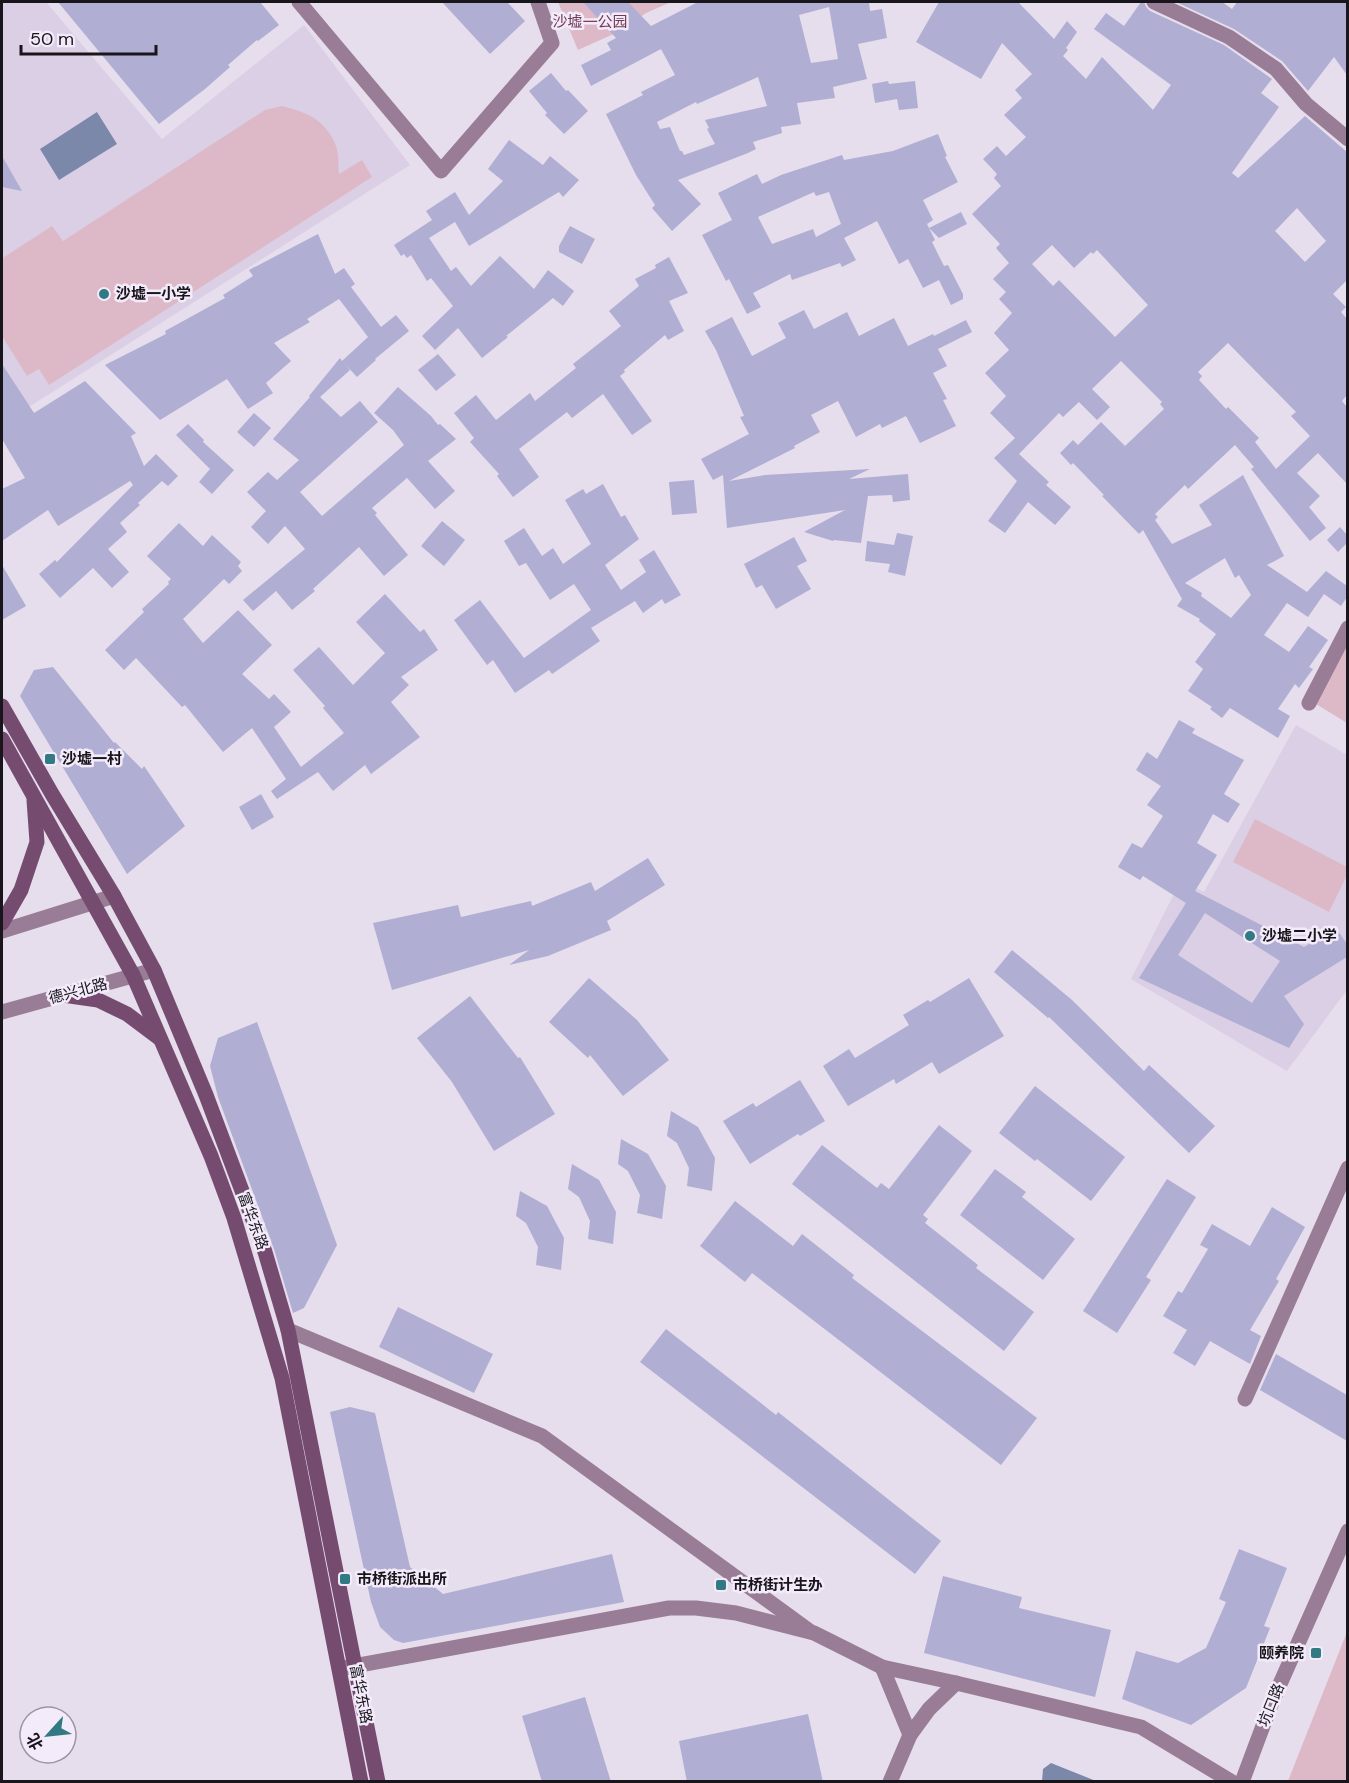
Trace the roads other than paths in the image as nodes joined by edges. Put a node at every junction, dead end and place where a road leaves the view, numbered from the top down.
1 (299, 2) edge
2 (538, 2) edge
3 (1154, 2) edge
4 (1347, 139) edge
5 (1347, 628) edge
6 (1309, 703) dead end
7 (2, 706) edge
8 (2, 739) edge
9 (34, 794) junction
10 (114, 896) junction
11 (93, 902) junction
12 (2, 923) edge
13 (2, 931) edge
14 (154, 970) junction
15 (134, 975) junction
16 (63, 995) junction
17 (2, 1012) edge
18 (161, 1040) junction
19 (1347, 1168) edge
20 (288, 1330) junction
21 (1245, 1399) dead end
22 (1347, 1531) edge
23 (814, 1634) junction
24 (356, 1666) junction
25 (882, 1667) junction
26 (339, 1668) junction
27 (956, 1683) junction
28 (910, 1735) junction
29 (361, 1782) edge
30 (378, 1782) edge
31 (890, 1782) edge
32 (1232, 1782) edge
33 (1242, 1782) edge

1 - 2 street
3 - 4 street
5 - 6 street
7 - 10 main road, 富华东路
8 - 9 main road, 富华东路
9 - 11 main road, 富华东路
9 - 12 main road
10 - 11 street
10 - 14 main road, 富华东路
11 - 13 street
11 - 15 main road, 富华东路
14 - 15 street, 德兴北路
14 - 20 main road, 富华东路
15 - 16 street, 德兴北路
15 - 18 main road, 富华东路
16 - 17 street, 德兴北路
16 - 18 main road
18 - 26 main road, 富华东路
19 - 21 street
20 - 23 street
20 - 24 main road, 富华东路
22 - 33 street, 坑口路
23 - 24 street
23 - 25 street
24 - 26 street
24 - 30 main road, 富华东路
25 - 27 street
25 - 28 street
26 - 29 main road, 富华东路
27 - 28 street
27 - 32 street
28 - 31 street

